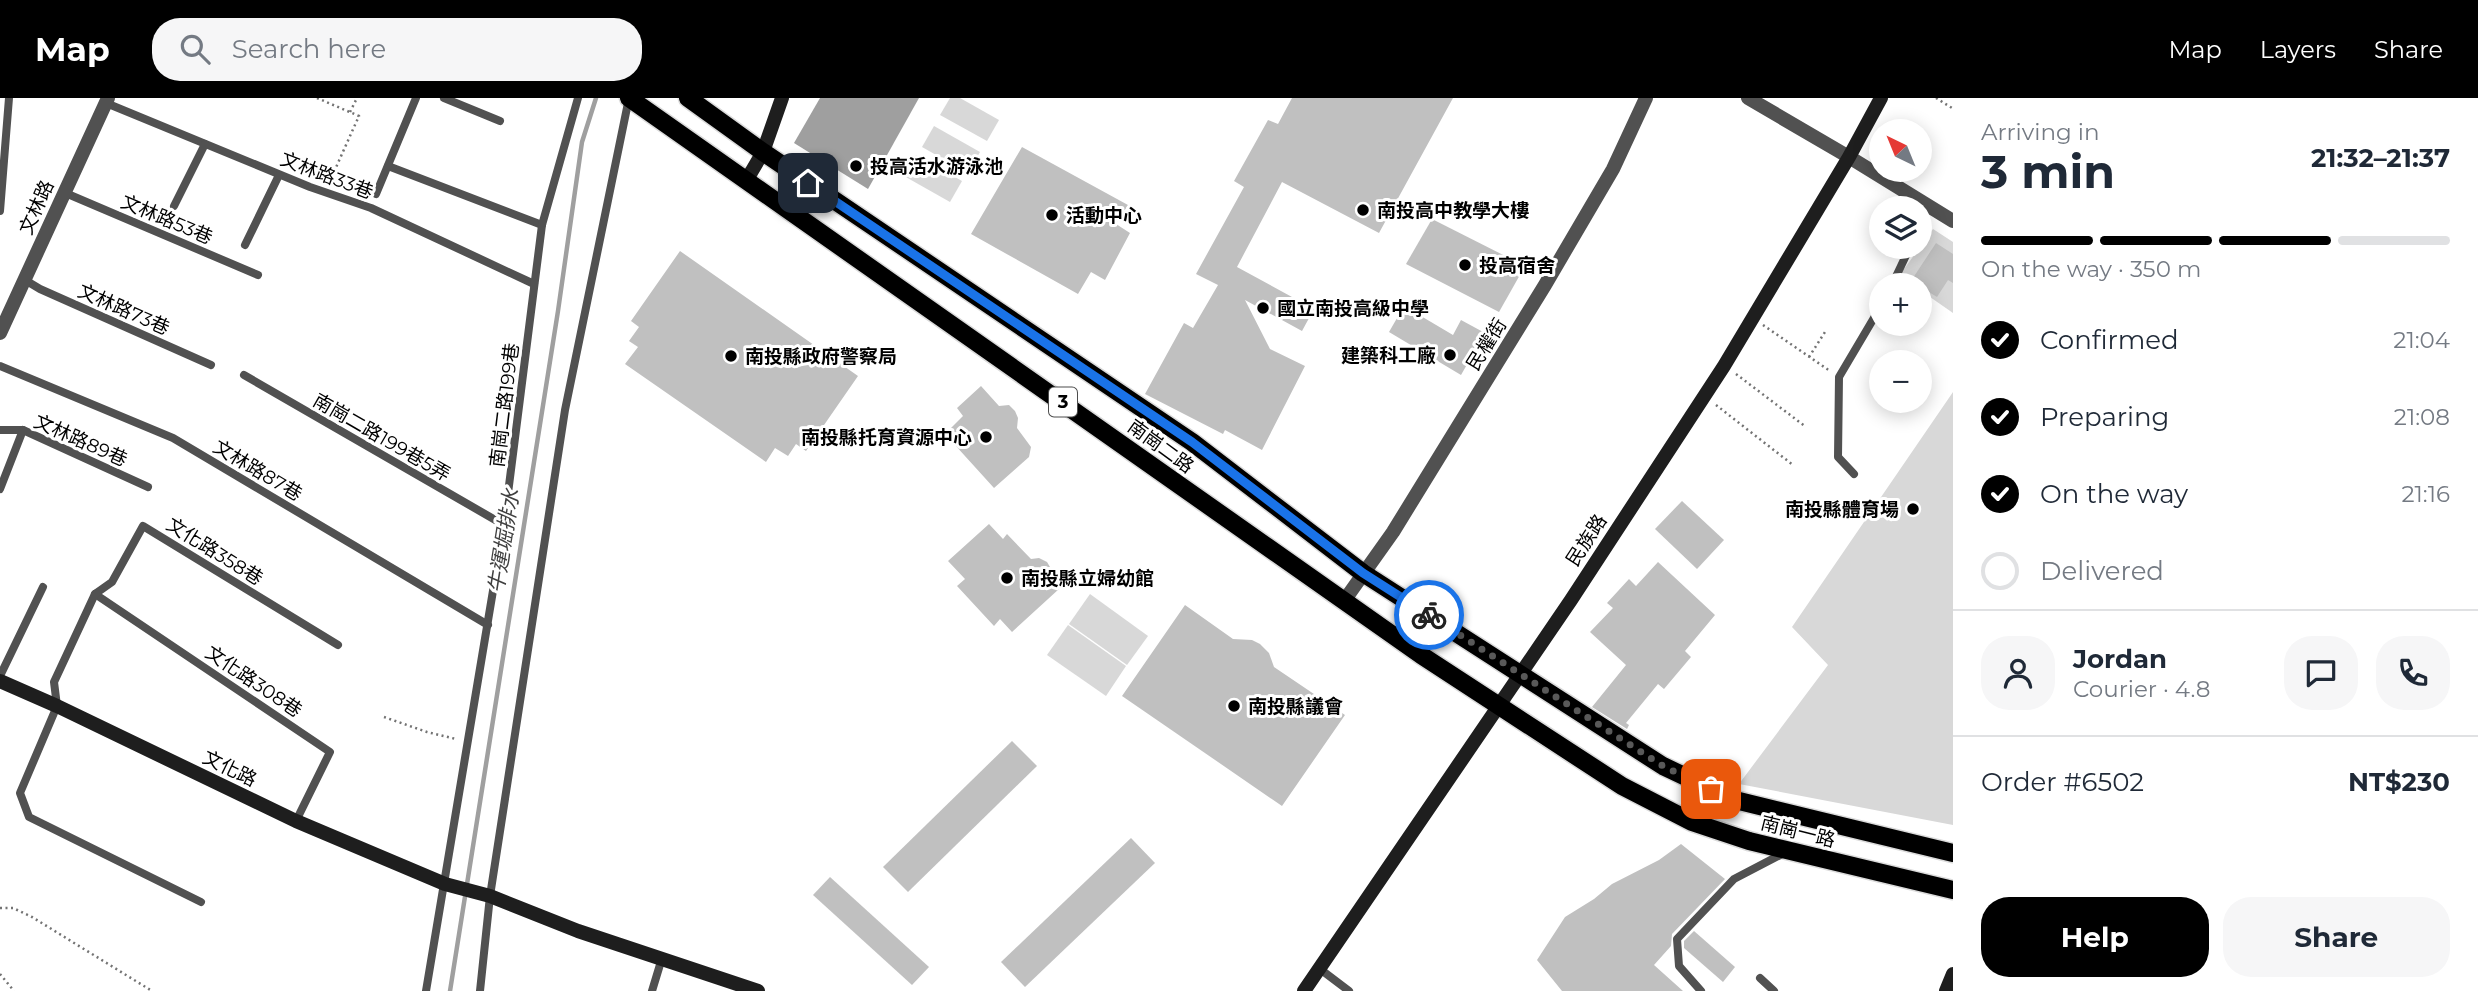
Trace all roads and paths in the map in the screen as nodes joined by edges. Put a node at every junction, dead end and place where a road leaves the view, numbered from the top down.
1 (9, 98) edge
2 (317, 98) edge
3 (358, 98) edge
4 (416, 98) edge
5 (444, 98) edge
6 (578, 98) edge
7 (629, 98) edge
8 (688, 98) edge
9 (782, 98) edge
10 (1646, 98) edge
11 (1748, 98) edge
12 (1881, 98) edge
13 (1936, 98) edge
14 (107, 100) edge
15 (1952, 108) edge
16 (350, 112) junction
17 (500, 121) dead end
18 (205, 144) junction
19 (763, 152) junction
20 (1849, 156) junction
21 (388, 166) junction
22 (279, 174) junction
23 (746, 181) junction
24 (63, 192) junction
25 (326, 192) junction
26 (376, 194) dead end
27 (1913, 196) edge
28 (174, 206) dead end
29 (1932, 208) edge
30 (0, 211) edge
31 (1953, 221) edge
32 (542, 225) junction
33 (245, 245) dead end
34 (258, 275) dead end
35 (25, 280) junction
36 (534, 284) junction
37 (1753, 318) junction
38 (1, 326) edge
39 (1869, 326) edge
40 (1825, 332) dead end
41 (1809, 357) junction
42 (211, 365) dead end
43 (1724, 366) junction
44 (2, 367) edge
45 (244, 375) dead end
46 (1839, 377) junction
47 (0, 378) edge
48 (1705, 396) junction
49 (1806, 427) dead end
50 (0, 430) edge
51 (23, 430) junction
52 (1794, 465) dead end
53 (1854, 474) dead end
54 (148, 487) dead end
55 (0, 489) edge
56 (505, 525) junction
57 (1363, 573) junction
58 (43, 587) dead end
59 (95, 594) junction
60 (1344, 601) junction
61 (488, 625) junction
62 (338, 645) dead end
63 (1520, 675) junction
64 (0, 679) edge
65 (57, 706) junction
66 (1497, 707) junction
67 (384, 717) dead end
68 (466, 742) junction
69 (296, 821) junction
70 (1790, 851) junction
71 (1953, 853) edge
72 (445, 884) junction
73 (1953, 890) edge
74 (490, 896) junction
75 (201, 902) dead end
76 (0, 908) edge
77 (662, 958) junction
78 (1320, 969) junction
79 (0, 974) edge
80 (1953, 974) edge
81 (1760, 978) dead end
82 (14, 991) edge
83 (152, 991) edge
84 (426, 991) edge
85 (480, 991) edge
86 (652, 991) edge
87 (758, 991) edge
88 (1304, 991) edge
89 (1349, 991) edge
90 (1701, 991) edge
91 (1774, 991) edge
92 (1945, 991) edge

1 - 30 lane
2 - 16 path
3 - 16 path
4 - 21 lane
5 - 17 lane
6 - 32 lane, 南崗二路199巷
7 - 23 main road, 南崗二路 / 3
7 - 74 lane
8 - 19 main road, 南崗二路 / 3
9 - 19 main road
10 - 57 street, 民權街
11 - 20 street
12 - 20 main road, 民族路
13 - 15 path
14 - 18 lane, 文林路33巷
14 - 24 street, 文林路
16 - 25 path
18 - 22 lane, 文林路33巷
18 - 28 lane
19 - 23 main road
19 - 57 main road, 南崗二路 / 3
20 - 27 street
20 - 37 main road, 民族路
21 - 26 lane
21 - 32 lane
22 - 25 lane, 文林路33巷
22 - 33 lane
23 - 60 main road, 南崗二路 / 3
24 - 34 lane, 文林路53巷
24 - 35 street, 文林路
25 - 36 lane, 文林路33巷
29 - 31 street
32 - 36 lane, 南崗二路199巷
35 - 38 street, 文林路
35 - 42 lane, 文林路73巷
36 - 56 lane, 南崗二路199巷
37 - 41 path
37 - 43 main road, 民族路
39 - 46 lane
40 - 41 path
41 - 46 path
43 - 48 main road, 民族路
43 - 49 path
44 - 47 lane
44 - 61 lane, 文林路87巷
45 - 56 lane, 南崗二路199巷5弄
46 - 53 lane
48 - 52 path
48 - 63 main road, 民族路
50 - 51 lane, 文林路89巷
51 - 54 lane, 文林路89巷
51 - 55 lane
56 - 61 lane, 南崗二路199巷
57 - 60 street, 民權街
57 - 63 main road, 南崗二路 / 3
58 - 64 lane
59 - 62 lane, 文化路358巷
59 - 65 lane, 文化路358巷
59 - 69 lane, 文化路308巷
60 - 66 main road, 南崗二路 / 3
61 - 68 lane, 南崗二路199巷
63 - 66 main road, 民族路
63 - 71 main road, 南崗一路 / 3
64 - 65 main road, 文化路
65 - 69 main road, 文化路
65 - 75 lane
66 - 70 main road, 南崗一路 / 3
66 - 78 main road, 民族路
67 - 68 path
68 - 72 lane, 南崗二路199巷
69 - 72 main road, 文化路
70 - 73 main road, 南崗一路 / 3
70 - 90 lane
72 - 74 main road, 文化路
72 - 84 lane, 南崗二路199巷
74 - 77 main road
74 - 85 lane
76 - 83 path
77 - 86 lane
77 - 87 main road
78 - 88 main road, 民族路
78 - 89 lane
79 - 82 path
80 - 92 main road
81 - 91 lane

